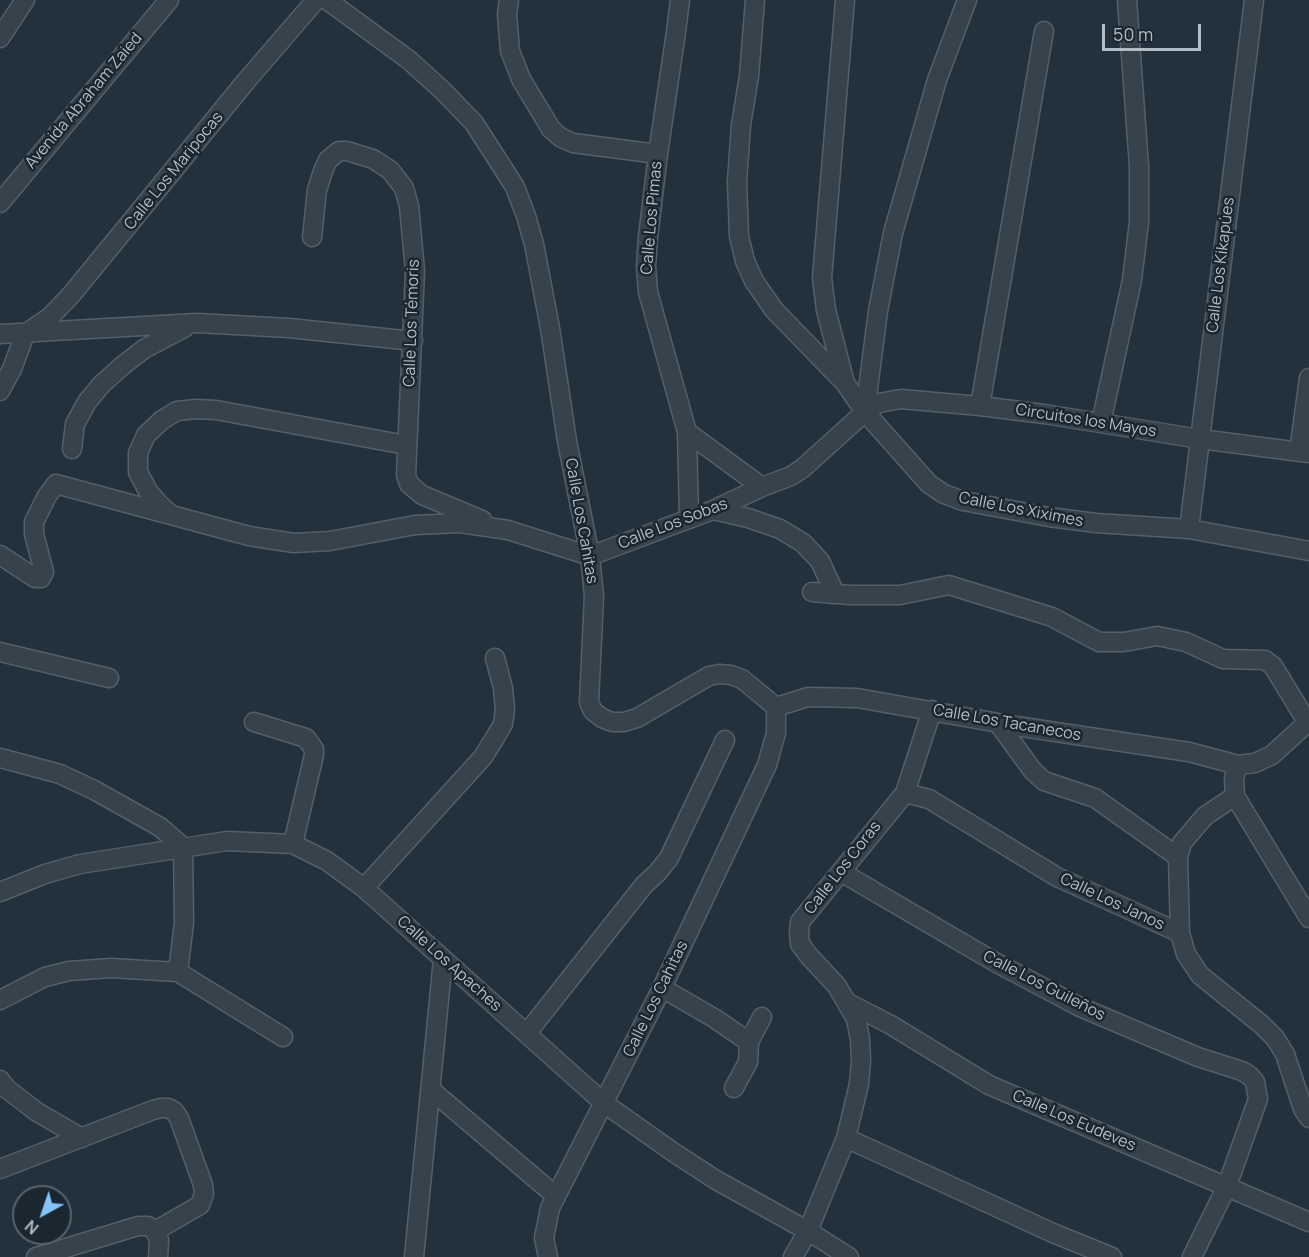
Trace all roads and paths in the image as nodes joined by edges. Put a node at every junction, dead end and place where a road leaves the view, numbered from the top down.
1 (25, 0) edge
2 (169, 0) edge
3 (316, 0) edge
4 (327, 0) edge
5 (509, 0) edge
6 (680, 0) edge
7 (755, 0) edge
8 (845, 0) edge
9 (967, 0) edge
10 (1127, 0) edge
11 (1254, 0) edge
12 (1044, 31) dead end
13 (0, 38) edge
14 (657, 154) junction
15 (0, 203) edge
16 (312, 237) dead end
17 (196, 323) junction
18 (0, 334) edge
19 (24, 334) junction
20 (413, 341) junction
21 (1309, 378) edge
22 (845, 383) junction
23 (0, 391) edge
24 (980, 406) junction
25 (865, 412) junction
26 (1101, 423) junction
27 (687, 432) junction
28 (1200, 439) junction
29 (406, 445) junction
30 (72, 449) dead end
31 (1304, 452) edge
32 (762, 487) junction
33 (713, 510) junction
34 (174, 517) junction
35 (689, 519) junction
36 (1189, 529) junction
37 (508, 530) junction
38 (1309, 551) edge
39 (0, 555) edge
40 (590, 556) junction
41 (813, 592) dead end
42 (832, 594) junction
43 (0, 652) edge
44 (495, 658) dead end
45 (109, 678) dead end
46 (776, 707) junction
47 (932, 710) junction
48 (254, 722) dead end
49 (998, 723) junction
50 (1308, 724) edge
51 (725, 740) dead end
52 (0, 759) edge
53 (1239, 765) junction
54 (905, 793) junction
55 (1235, 796) junction
56 (293, 844) junction
57 (183, 847) junction
58 (1178, 857) junction
59 (841, 872) junction
60 (364, 888) junction
61 (0, 892) edge
62 (1309, 918) edge
63 (1180, 933) junction
64 (443, 959) junction
65 (178, 972) junction
66 (662, 988) junction
67 (0, 1000) edge
68 (848, 1003) junction
69 (762, 1017) dead end
70 (527, 1033) junction
71 (283, 1037) dead end
72 (749, 1042) junction
73 (0, 1080) edge
74 (734, 1088) dead end
75 (431, 1090) junction
76 (605, 1104) junction
77 (1309, 1118) edge
78 (81, 1138) junction
79 (846, 1138) junction
80 (0, 1169) edge
81 (1227, 1186) junction
82 (556, 1196) junction
83 (1309, 1222) edge
84 (155, 1231) junction
85 (808, 1231) junction
86 (68, 1252) edge
87 (36, 1257) edge
88 (158, 1257) edge
89 (414, 1257) edge
90 (548, 1257) edge
91 (794, 1257) edge
92 (849, 1257) edge
93 (1112, 1257) edge
94 (1192, 1257) edge

1 - 13 street
2 - 15 street, Avenida Abraham Zaied
3 - 19 street, Calle Los Maripocas
4 - 40 street, Calle Los Cahitas
5 - 14 street
6 - 14 street, Calle Los Pimas
7 - 22 street
8 - 22 street, Calle Los Xiximes
9 - 25 street
10 - 26 street
11 - 28 street, Calle Los Kikapúes
12 - 24 street
14 - 27 street, Calle Los Pimas
16 - 20 street, Calle Los Témoris
17 - 19 street
17 - 20 street
17 - 30 street
18 - 19 street
19 - 23 street
20 - 29 street, Calle Los Témoris
21 - 31 street
22 - 25 street, Calle Los Xiximes
24 - 25 street, Circuitos los Mayos
24 - 26 street, Circuitos los Mayos
25 - 32 street, Calle Los Sobas
25 - 36 street, Calle Los Xiximes
26 - 28 street, Circuitos los Mayos
27 - 32 street
27 - 35 street, Calle Los Pimas
28 - 31 street, Circuitos los Mayos
28 - 36 street, Calle Los Kikapúes
29 - 34 street
29 - 37 street, Calle Los Témoris
32 - 33 street, Calle Los Sobas
33 - 35 street, Calle Los Sobas
33 - 42 street
34 - 37 street
34 - 39 street
35 - 40 street, Calle Los Sobas
36 - 38 street, Calle Los Xiximes
37 - 40 street
40 - 46 street, Calle Los Cahitas
41 - 42 street
42 - 50 street
43 - 45 street
44 - 60 street
46 - 47 street, Calle Los Tacanecos
46 - 66 street, Calle Los Cahitas
47 - 49 street, Calle Los Tacanecos
47 - 54 street, Calle Los Coras
48 - 56 street
49 - 53 street, Calle Los Tacanecos
49 - 58 street
50 - 53 street
51 - 70 street
52 - 57 street
53 - 55 street
54 - 59 street, Calle Los Coras
54 - 63 street, Calle Los Janos
55 - 58 street
55 - 62 street
56 - 57 street, Calle Los Apaches
56 - 60 street, Calle Los Apaches
57 - 61 street, Calle Los Apaches
57 - 65 street
58 - 63 street
59 - 68 street, Calle Los Coras
59 - 81 street, Calle Los Guileños
60 - 64 street, Calle Los Apaches
63 - 77 street, Calle Los Janos
64 - 70 street, Calle Los Apaches
64 - 75 street
65 - 67 street
65 - 71 street
66 - 72 street
66 - 76 street, Calle Los Cahitas
68 - 79 street, Calle Los Coras
68 - 81 street, Calle Los Eudeves
69 - 72 street
70 - 76 street, Calle Los Apaches
72 - 74 street
73 - 78 street
75 - 82 street
75 - 89 street
76 - 82 street, Calle Los Cahitas
76 - 85 street, Calle Los Apaches
78 - 80 street
78 - 84 street
79 - 85 street, Calle Los Coras
79 - 93 street
81 - 83 street, Calle Los Eudeves
81 - 94 street
82 - 90 street, Calle Los Cahitas
84 - 86 street
84 - 88 street
85 - 91 street, Calle Los Coras
85 - 92 street, Calle Los Apaches
86 - 87 street

